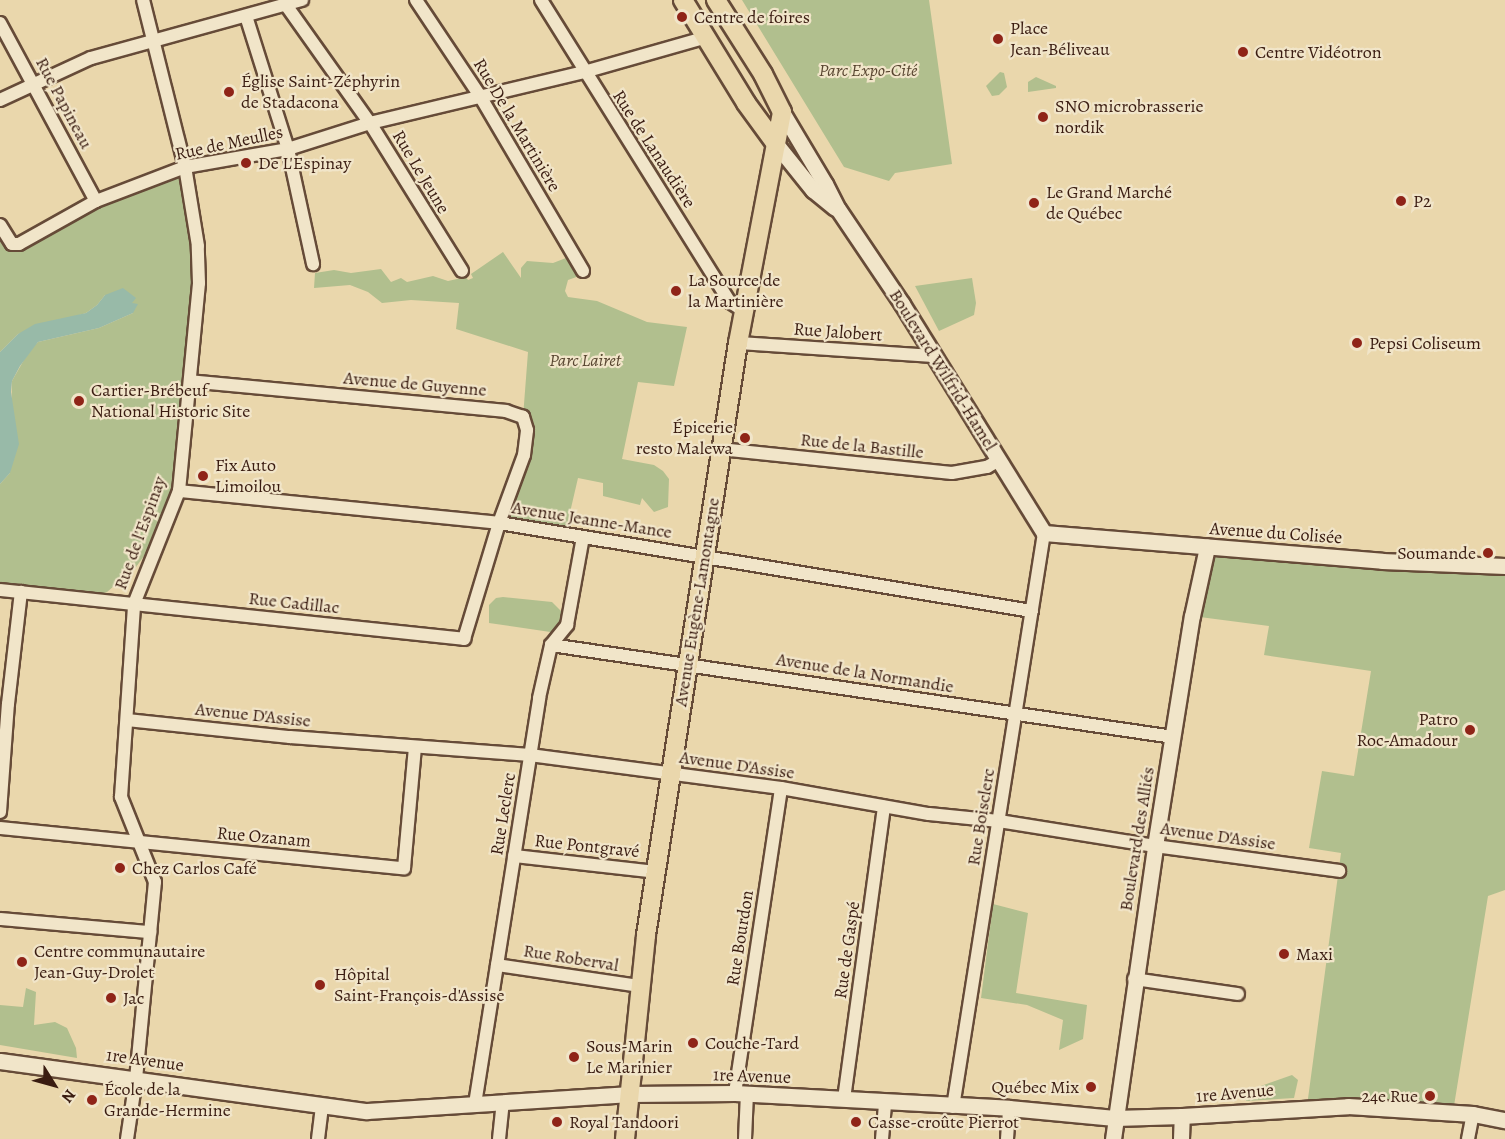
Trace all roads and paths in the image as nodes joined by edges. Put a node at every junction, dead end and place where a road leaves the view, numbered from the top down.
1 (143, 0) edge
2 (302, 0) edge
3 (416, 0) edge
4 (540, 0) edge
5 (683, 0) edge
6 (716, 0) edge
7 (286, 4) junction
8 (246, 16) junction
9 (0, 23) edge
10 (706, 37) junction
11 (154, 39) junction
12 (584, 72) junction
13 (34, 83) junction
14 (480, 96) junction
15 (0, 100) edge
16 (782, 112) junction
17 (370, 123) junction
18 (776, 144) junction
19 (288, 149) junction
20 (185, 167) junction
21 (96, 201) junction
22 (838, 209) junction
23 (0, 225) edge
24 (313, 264) dead end
25 (462, 271) dead end
26 (583, 271) dead end
27 (744, 311) junction
28 (738, 343) junction
29 (935, 356) junction
30 (191, 381) junction
31 (720, 450) junction
32 (999, 460) junction
33 (178, 490) junction
34 (499, 523) junction
35 (1044, 533) junction
36 (583, 537) junction
37 (1207, 547) junction
38 (705, 556) junction
39 (1505, 566) edge
40 (0, 591) edge
41 (21, 592) junction
42 (134, 604) junction
43 (1032, 610) junction
44 (551, 645) junction
45 (688, 663) junction
46 (4, 704) edge
47 (1016, 713) junction
48 (127, 720) junction
49 (1173, 737) junction
50 (415, 747) junction
51 (530, 755) junction
52 (671, 773) junction
53 (781, 788) junction
54 (884, 807) junction
55 (0, 812) edge
56 (999, 821) junction
57 (0, 828) edge
58 (140, 843) junction
59 (1155, 846) junction
60 (514, 856) junction
61 (1339, 871) dead end
62 (656, 872) junction
63 (0, 919) edge
64 (150, 932) junction
65 (497, 965) junction
66 (1134, 979) junction
67 (639, 986) junction
68 (1238, 994) dead end
69 (0, 1061) edge
70 (136, 1078) junction
71 (630, 1094) junction
72 (741, 1094) junction
73 (844, 1099) junction
74 (885, 1101) junction
75 (503, 1103) junction
76 (475, 1104) junction
77 (322, 1106) junction
78 (953, 1107) junction
79 (1009, 1108) junction
80 (1473, 1114) junction
81 (1182, 1116) junction
82 (1115, 1118) junction
83 (1505, 1120) edge
84 (127, 1139) edge
85 (318, 1139) edge
86 (499, 1139) edge
87 (625, 1139) edge
88 (745, 1139) edge
89 (882, 1139) edge
90 (1006, 1139) edge
91 (1113, 1139) edge
92 (1181, 1139) edge
93 (1468, 1139) edge

1 - 11 street, Rue de l'Espinay
2 - 7 street
3 - 14 street, Rue De la Martinière
4 - 12 street, Rue de Lanaudière
5 - 10 main road, Boulevard Wilfrid-Hamel
6 - 16 main road, Boulevard Wilfrid-Hamel
7 - 8 street
7 - 17 street, Rue Le Jeune
8 - 11 street
8 - 19 street
9 - 13 street, Rue Papineau
10 - 12 street, Rue de Meulles
10 - 18 main road, Boulevard Wilfrid-Hamel
11 - 13 street
11 - 20 street, Rue de l'Espinay
12 - 14 street, Rue de Meulles
12 - 27 street, Rue de Lanaudière
13 - 15 street
13 - 21 street, Rue Papineau
14 - 17 street, Rue de Meulles
14 - 26 street, Rue De la Martinière
16 - 18 main road, Avenue Eugène-Lamontagne
16 - 22 street, Boulevard Wilfrid-Hamel
17 - 19 street, Rue de Meulles
17 - 25 street, Rue Le Jeune
18 - 22 street, Boulevard Wilfrid-Hamel
18 - 27 main road, Avenue Eugène-Lamontagne
19 - 20 street, Rue de Meulles
19 - 24 street
20 - 21 street, Rue de Meulles
20 - 30 street, Rue de l'Espinay
21 - 23 street, Rue de Meulles
22 - 29 street, Boulevard Wilfrid-Hamel
27 - 28 main road, Avenue Eugène-Lamontagne
28 - 29 street, Rue Jalobert
28 - 31 main road, Avenue Eugène-Lamontagne
29 - 32 street, Boulevard Wilfrid-Hamel
30 - 33 street, Rue de l'Espinay
30 - 34 street, Avenue de Guyenne
31 - 32 street, Rue de la Bastille
31 - 38 main road, Avenue Eugène-Lamontagne
32 - 35 street, Boulevard Wilfrid-Hamel
33 - 34 street, Avenue Jeanne-Mance
33 - 42 street, Rue de l'Espinay
34 - 36 street, Avenue Jeanne-Mance
34 - 42 street, Rue Cadillac
35 - 37 street, Avenue du Colisée
35 - 43 street, Rue Boisclerc
36 - 38 street, Avenue Jeanne-Mance
36 - 44 street, Rue Leclerc
37 - 39 street, Avenue du Colisée
37 - 49 street, Boulevard des Alliés
38 - 43 street, Avenue Jeanne-Mance
38 - 45 main road, Avenue Eugène-Lamontagne
40 - 41 street, Rue Cadillac
41 - 42 street, Rue Cadillac
41 - 46 street
42 - 48 street, Rue de l'Espinay
43 - 47 street, Rue Boisclerc
44 - 45 street, Avenue de la Normandie
44 - 51 street, Rue Leclerc
45 - 47 street, Avenue de la Normandie
45 - 52 main road, Avenue Eugène-Lamontagne
46 - 55 street
47 - 49 street, Avenue de la Normandie
47 - 56 street, Rue Boisclerc
48 - 50 street, Avenue D'Assise
48 - 58 street, Rue de l'Espinay
49 - 59 street, Boulevard des Alliés
50 - 51 street, Avenue D'Assise
50 - 58 street, Rue Ozanam
51 - 52 street, Avenue D'Assise
51 - 60 street, Rue Leclerc
52 - 53 street, Avenue D'Assise
52 - 62 main road, Avenue Eugène-Lamontagne
53 - 54 street, Avenue D'Assise
53 - 72 street, Rue Bourdon
54 - 56 street, Avenue D'Assise
54 - 73 street, Rue de Gaspé
56 - 59 street, Avenue D'Assise
56 - 78 street, Rue Boisclerc
57 - 58 street, Rue Ozanam
58 - 64 street, Rue de l'Espinay
59 - 61 street, Avenue D'Assise
59 - 66 street, Boulevard des Alliés
60 - 62 street, Rue Pontgravé
60 - 65 street, Rue Leclerc
62 - 67 main road, Avenue Eugène-Lamontagne
63 - 64 street
64 - 70 street, Rue de l'Espinay
65 - 67 street, Rue Roberval
65 - 76 street, Rue Leclerc
66 - 68 street
66 - 82 street, Boulevard des Alliés
67 - 71 main road, Avenue Eugène-Lamontagne
69 - 70 street, 1re Avenue
70 - 77 street, 1re Avenue
70 - 84 street, Rue de l'Espinay
71 - 72 street, 1re Avenue
71 - 75 street, 1re Avenue
71 - 87 main road, Avenue Eugène-Lamontagne
72 - 73 street, 1re Avenue
72 - 88 street, Rue Bourdon
73 - 74 street, 1re Avenue
74 - 78 street, 1re Avenue
74 - 89 street
75 - 76 street, 1re Avenue
75 - 86 street
76 - 77 street, 1re Avenue
77 - 85 street
78 - 79 street, 1re Avenue
79 - 82 street, 1re Avenue
79 - 90 street
80 - 81 street, 1re Avenue
80 - 83 street, 1re Avenue
80 - 93 street
81 - 82 street, 1re Avenue
81 - 92 street
82 - 91 street, Boulevard des Alliés

